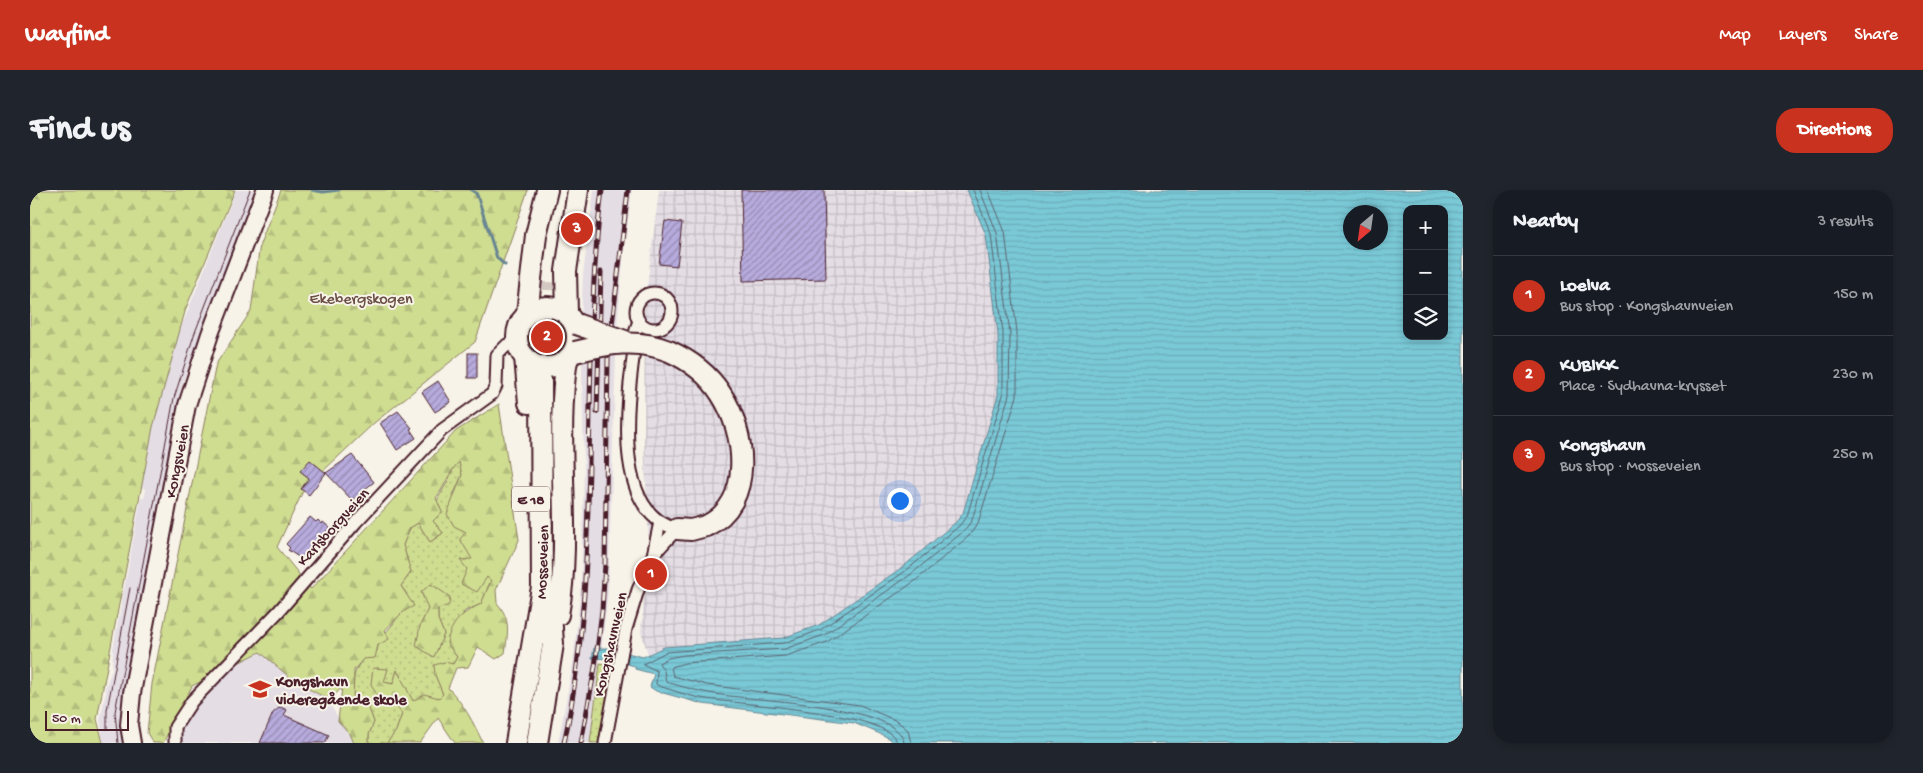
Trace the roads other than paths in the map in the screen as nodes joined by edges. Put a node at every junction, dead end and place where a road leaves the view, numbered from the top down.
1 (265, 190) edge
2 (547, 190) edge
3 (558, 190) edge
4 (566, 190) edge
5 (578, 190) edge
6 (527, 314) junction
7 (572, 320) junction
8 (639, 321) junction
9 (653, 329) junction
10 (629, 342) junction
11 (521, 349) junction
12 (572, 354) junction
13 (633, 364) junction
14 (669, 526) junction
15 (653, 555) junction
16 (533, 642) junction
17 (553, 644) junction
18 (132, 743) edge
19 (175, 743) edge
20 (516, 743) edge
21 (537, 743) edge
22 (605, 743) edge

1 - 18 main road, Kongsveien
2 - 6 highway, E 18
3 - 4 highway
5 - 7 highway, E 18
6 - 7 highway
6 - 11 highway, E 18
7 - 10 highway, bridge
7 - 12 highway, E 18
8 - 9 street
8 - 9 street
8 - 13 street
9 - 13 street
10 - 12 highway, bridge
10 - 14 highway, bridge
11 - 12 highway
11 - 16 highway, E 18
11 - 19 street, Karlsborgveien
12 - 17 highway, E 18
13 - 14 street
14 - 15 street, Kongshavnveien
14 - 15 street, Kongshavnveien
15 - 22 street, Kongshavnveien
16 - 17 highway, Mosseveien / E 18
16 - 20 highway, Mosseveien / E 18
17 - 21 highway, Mosseveien / E 18

